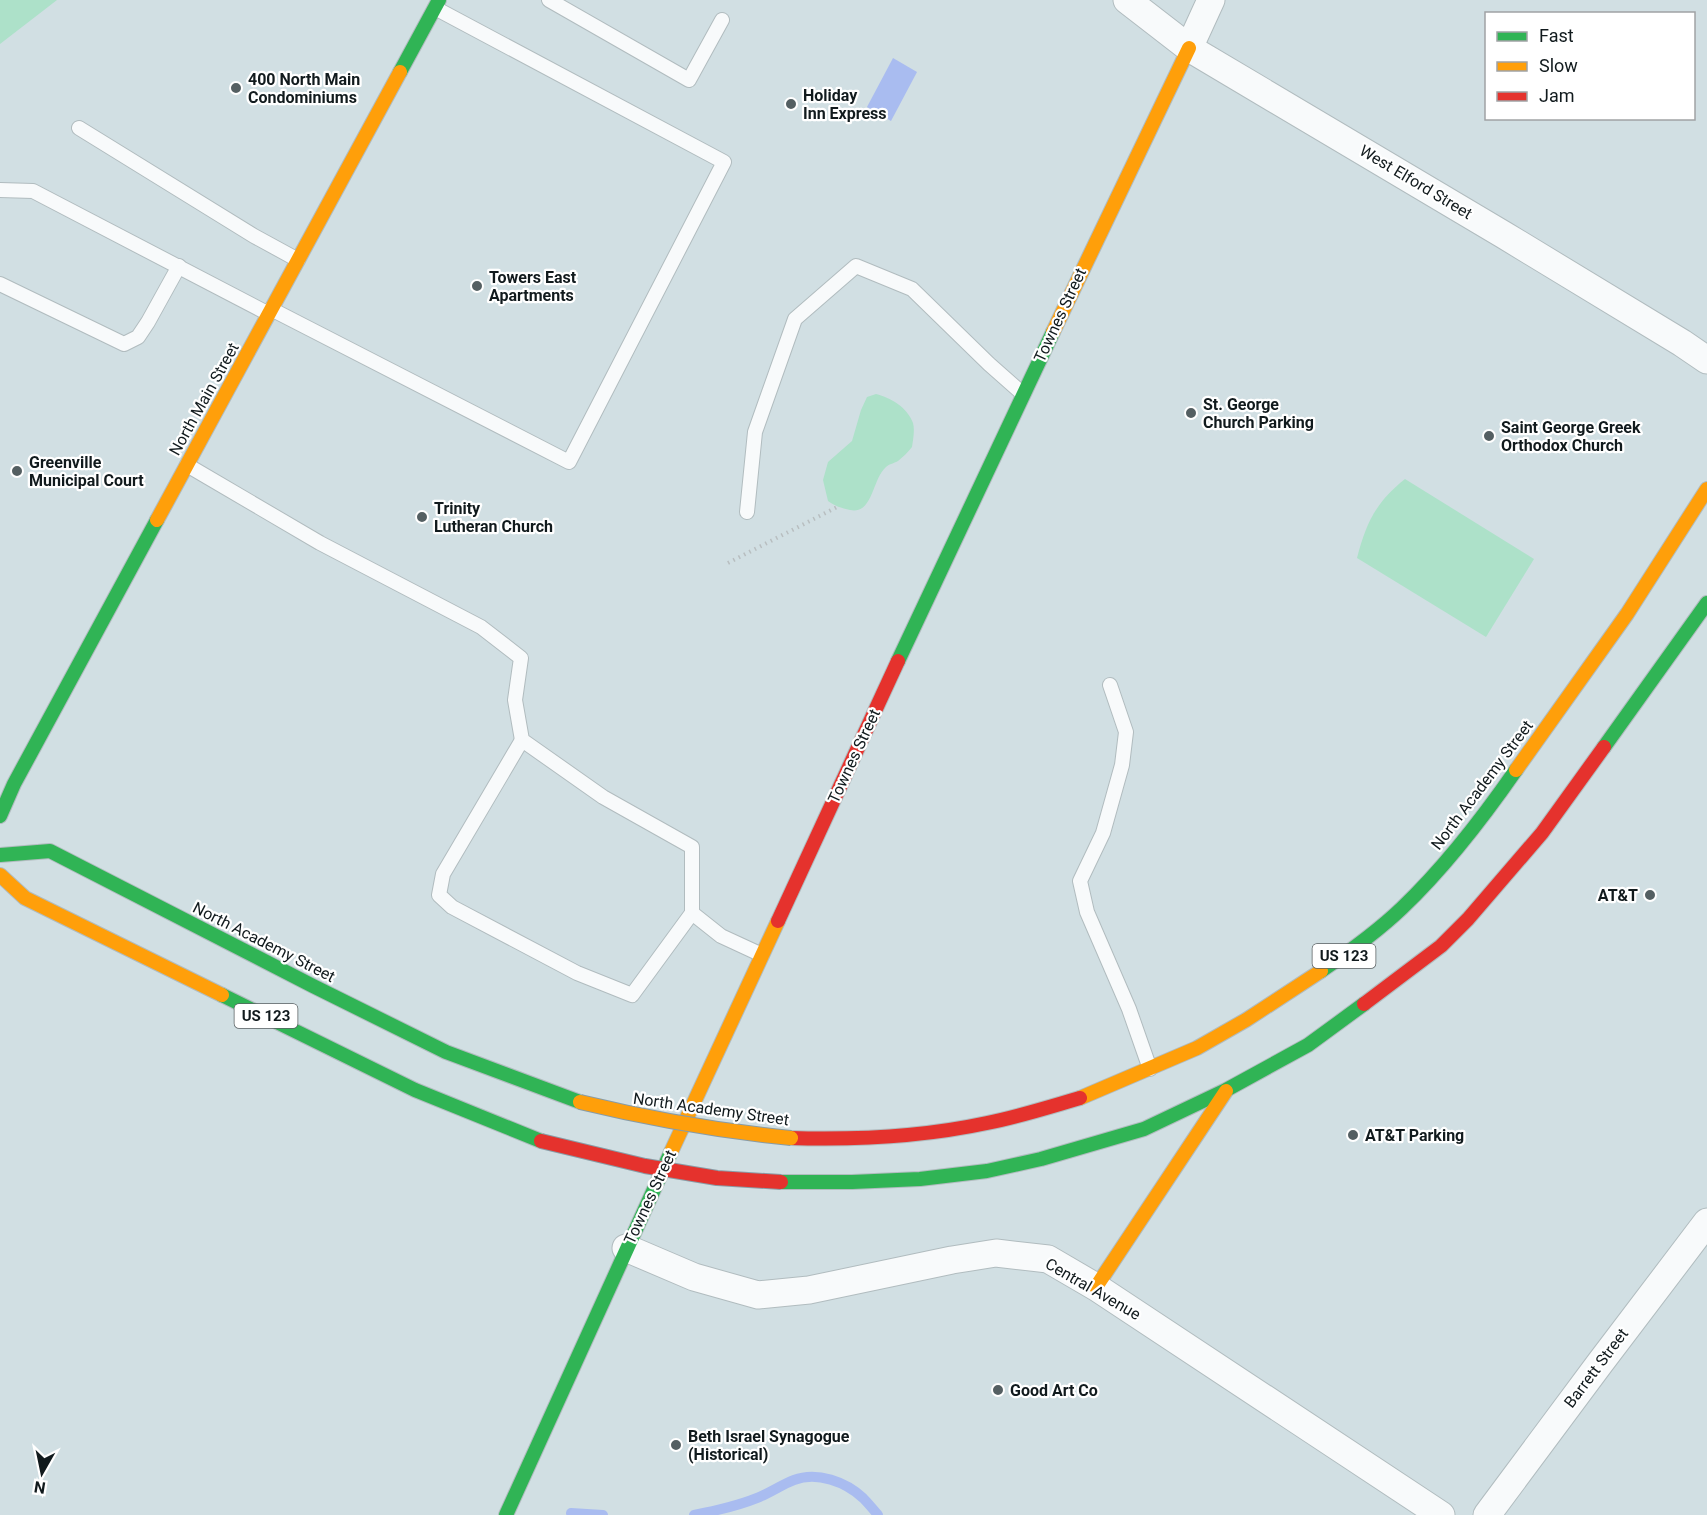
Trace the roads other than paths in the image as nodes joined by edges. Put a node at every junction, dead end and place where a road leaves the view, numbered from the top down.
1 (549, 0) edge
2 (1127, 0) edge
3 (1211, 0) edge
4 (437, 4) edge
5 (722, 20) dead end
6 (1189, 48) junction
7 (79, 128) dead end
8 (0, 190) edge
9 (298, 260) junction
10 (178, 266) junction
11 (0, 284) edge
12 (270, 311) junction
13 (1707, 360) edge
14 (1023, 394) junction
15 (187, 465) junction
16 (1707, 489) edge
17 (747, 512) dead end
18 (1707, 603) edge
19 (1110, 685) dead end
20 (522, 740) junction
21 (0, 816) edge
22 (0, 855) edge
23 (0, 875) edge
24 (692, 913) junction
25 (762, 955) junction
26 (1150, 1069) junction
27 (1226, 1090) junction
28 (1707, 1222) edge
29 (626, 1248) junction
30 (1096, 1287) junction
31 (506, 1515) edge
32 (1441, 1515) edge
33 (1487, 1515) edge

1 - 5 lane
2 - 6 street, West Elford Street
3 - 6 street, Townes Street
4 - 9 main road, North Main Street
4 - 12 lane
6 - 13 street, West Elford Street
6 - 14 main road, Townes Street
7 - 9 lane
8 - 10 lane
9 - 12 main road, North Main Street
10 - 11 lane
10 - 12 lane
12 - 15 main road, North Main Street
14 - 17 lane
14 - 25 main road, Townes Street
15 - 20 lane
15 - 21 main road, North Main Street
16 - 26 main road, North Academy Street / US 123
18 - 27 main road, US 123
19 - 26 lane
20 - 24 lane
20 - 24 lane
22 - 26 main road, North Academy Street / US 123, bridge
23 - 27 main road, US 123, bridge
24 - 25 lane
25 - 29 main road, Townes Street
27 - 30 main road
28 - 33 street, Barrett Street
29 - 30 street, Central Avenue
29 - 31 main road, Townes Street
30 - 32 street, Central Avenue

